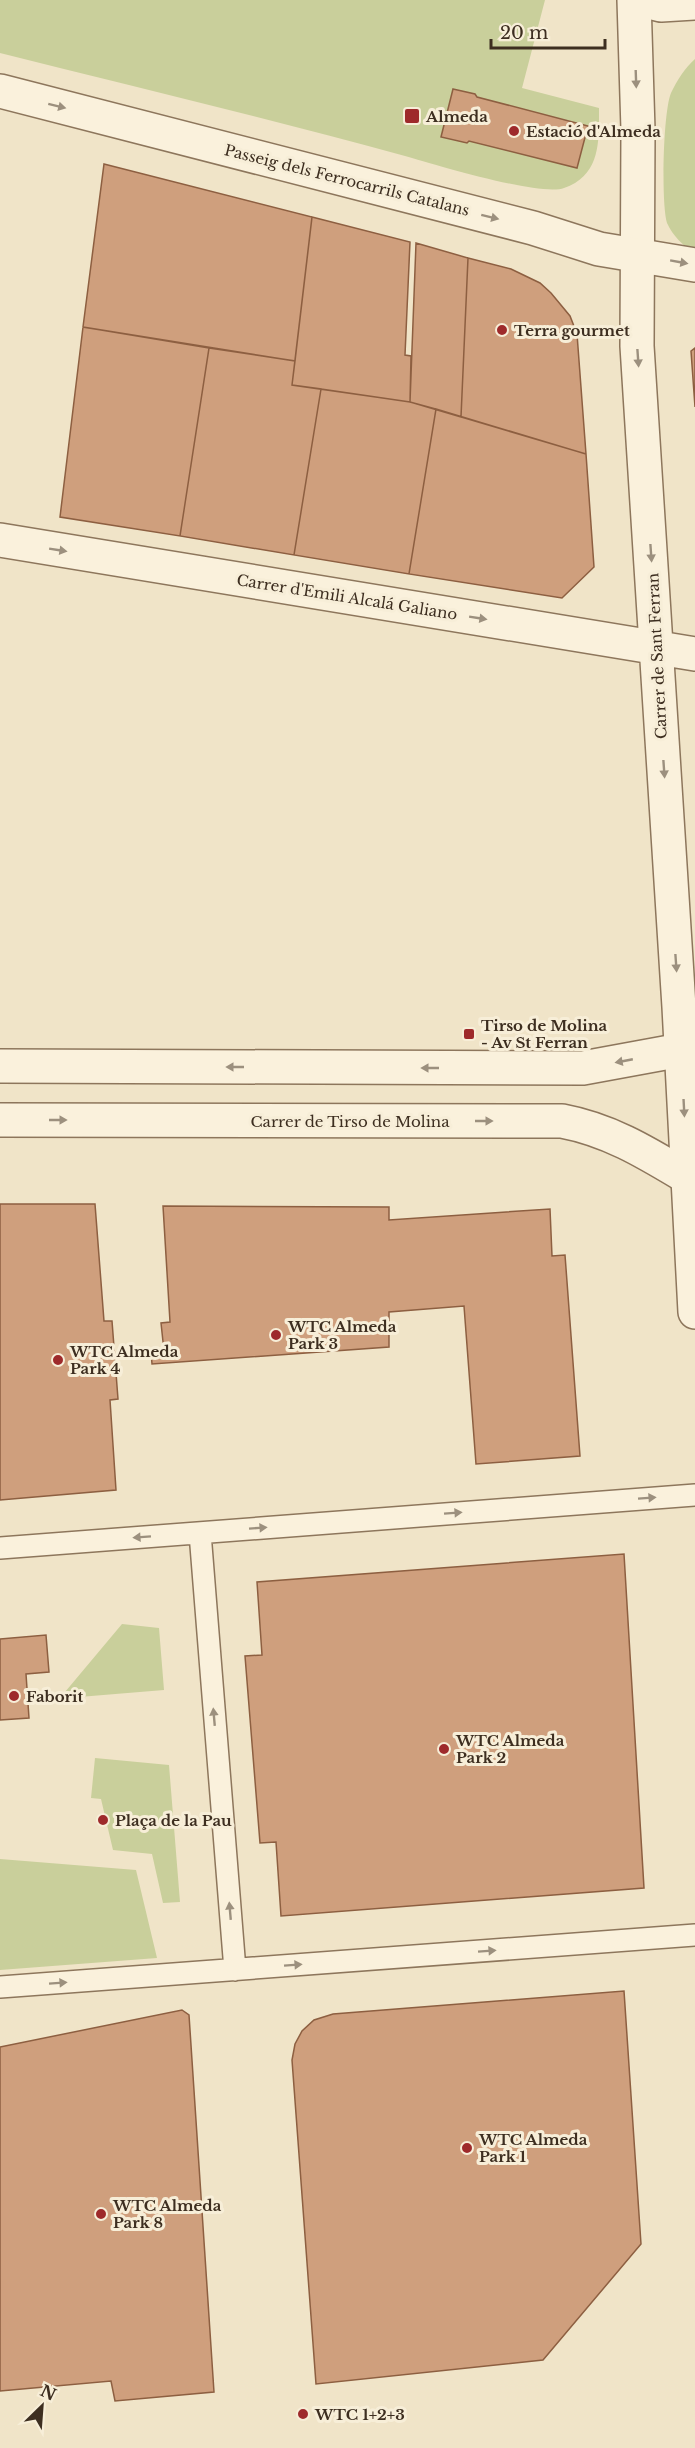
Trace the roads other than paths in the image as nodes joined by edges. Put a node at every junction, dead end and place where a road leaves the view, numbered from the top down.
1 (634, 0) edge
2 (641, 0) edge
3 (695, 3) edge
4 (0, 91) edge
5 (638, 255) junction
6 (695, 266) edge
7 (0, 540) edge
8 (657, 648) junction
9 (695, 654) edge
10 (688, 1048) edge
11 (0, 1066) edge
12 (0, 1120) edge
13 (687, 1177) junction
14 (695, 1312) edge
15 (695, 1495) edge
16 (200, 1533) junction
17 (0, 1548) edge
18 (695, 1935) edge
19 (234, 1970) junction
20 (0, 1987) edge

1 -> 5 street, Carrer de Sant Ferran
2 - 3 street
4 -> 5 street, Passeig dels Ferrocarrils Catalans
5 -> 6 street, Passeig dels Ferrocarrils Catalans
5 -> 8 street, Carrer de Sant Ferran
7 -> 8 street, Carrer d'Emili Alcalá Galiano
8 - 9 street, Carrer d'Emili Alcalá Galiano
8 -> 10 street, Carrer de Sant Ferran
10 -> 11 street
10 -> 13 street, Carrer de Sant Ferran
12 -> 13 street, Carrer de Tirso de Molina
13 - 14 street, Carrer de Sant Ferran
16 -> 15 lane
16 -> 17 lane
19 -> 16 lane
19 -> 18 lane
20 -> 19 lane

